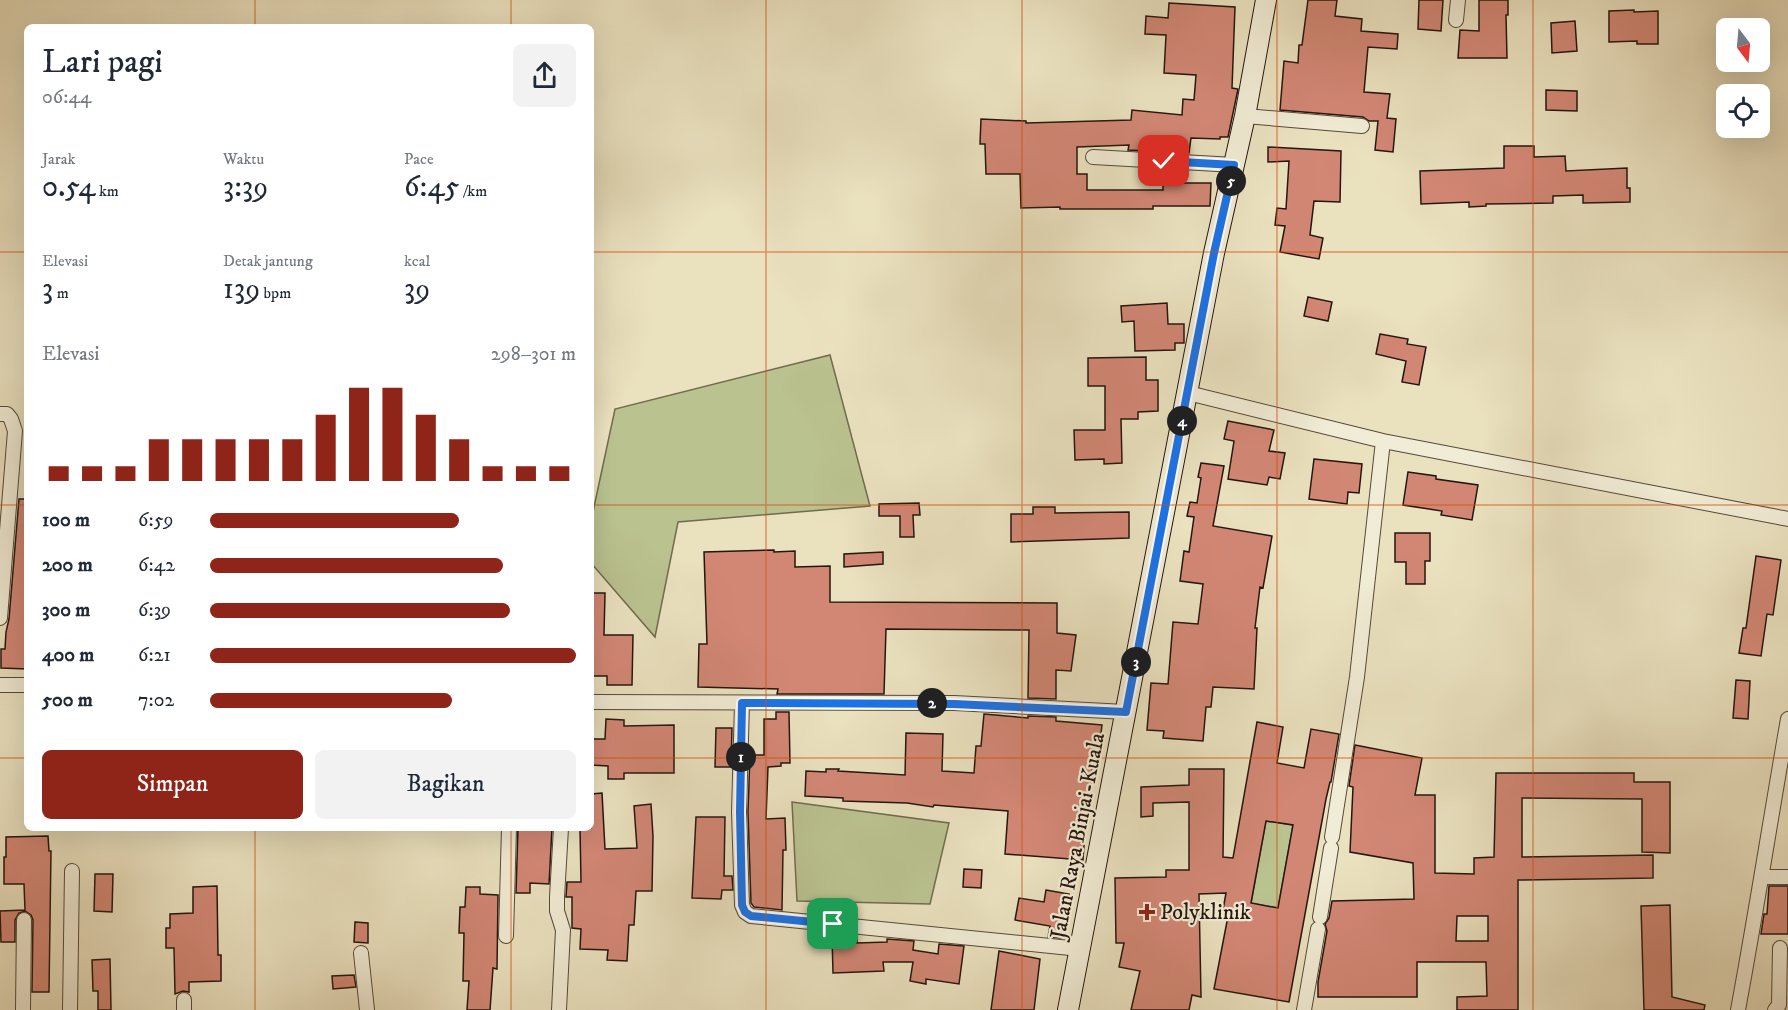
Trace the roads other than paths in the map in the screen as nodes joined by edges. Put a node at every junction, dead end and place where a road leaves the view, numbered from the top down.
1 (1266, 0) edge
2 (1458, 0) edge
3 (1456, 20) dead end
4 (1245, 116) junction
5 (1362, 126) dead end
6 (1094, 157) dead end
7 (1234, 165) junction
8 (1188, 393) junction
9 (0, 414) edge
10 (1383, 441) junction
11 (1788, 519) edge
12 (0, 618) edge
13 (0, 685) edge
14 (24, 685) edge
15 (594, 702) edge
16 (742, 703) junction
17 (1126, 712) junction
18 (1788, 719) edge
19 (510, 831) edge
20 (561, 831) edge
21 (72, 872) dead end
22 (1763, 877) junction
23 (1788, 877) edge
24 (24, 920) dead end
25 (506, 936) dead end
26 (1780, 948) dead end
27 (1080, 949) junction
28 (362, 953) dead end
29 (23, 1010) edge
30 (70, 1010) edge
31 (367, 1010) edge
32 (559, 1010) edge
33 (1068, 1010) edge
34 (1304, 1010) edge
35 (1738, 1010) edge
36 (1775, 1010) edge

1 - 4 main road, Jalan Raya Binjai-Kuala
2 - 3 street
4 - 5 street
4 - 7 main road, Jalan Raya Binjai-Kuala
6 - 7 street
7 - 8 main road, Jalan Raya Binjai-Kuala
8 - 10 street
8 - 17 main road, Jalan Raya Binjai-Kuala
9 - 12 street
10 - 11 street
10 - 34 street
13 - 14 street
15 - 16 street
16 - 17 street
16 - 27 street
17 - 27 main road, Jalan Raya Binjai-Kuala
18 - 22 street
19 - 25 street
20 - 32 street
21 - 30 street
22 - 23 street
22 - 35 street
24 - 29 street
26 - 36 street
27 - 33 main road, Jalan Raya Binjai-Kuala
28 - 31 street

